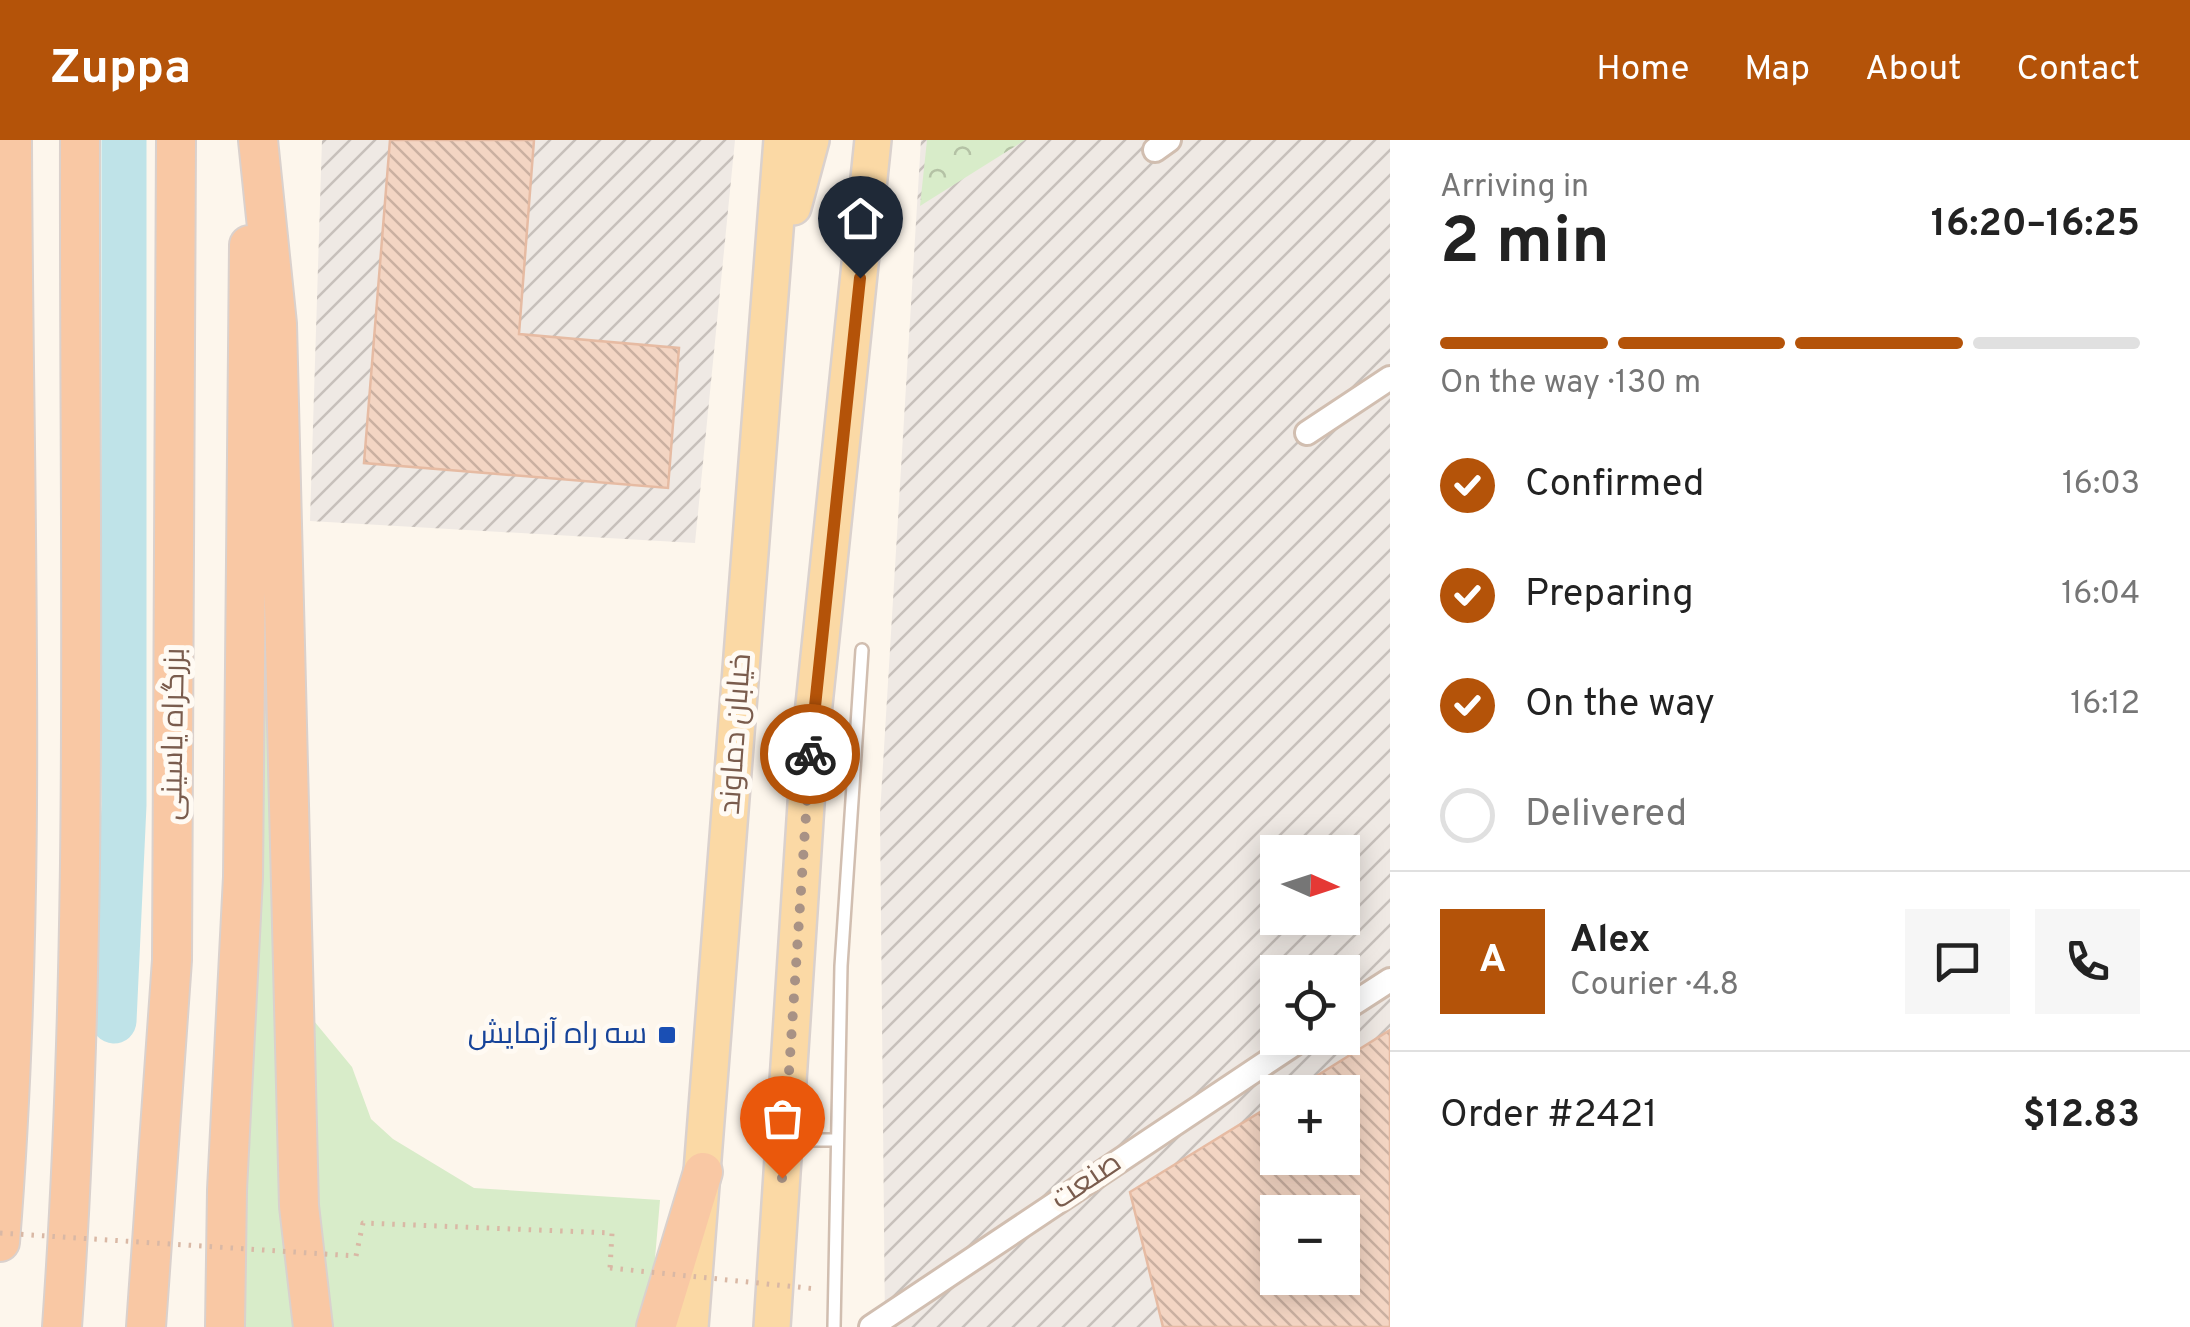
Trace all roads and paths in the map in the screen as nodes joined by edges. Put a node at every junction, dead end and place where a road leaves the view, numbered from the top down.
1 (12, 140) edge
2 (80, 140) edge
3 (176, 140) edge
4 (250, 140) edge
5 (258, 140) edge
6 (782, 140) edge
7 (812, 140) edge
8 (873, 140) edge
9 (774, 274) junction
10 (1390, 378) edge
11 (1307, 432) dead end
12 (862, 650) dead end
13 (1390, 980) edge
14 (1360, 1000) edge
15 (1279, 1055) edge
16 (784, 1140) junction
17 (836, 1140) junction
18 (703, 1172) junction
19 (0, 1233) edge
20 (0, 1242) edge
21 (817, 1289) dead end
22 (62, 1327) edge
23 (146, 1327) edge
24 (225, 1327) edge
25 (313, 1327) edge
26 (656, 1327) edge
27 (690, 1327) edge
28 (772, 1327) edge
29 (834, 1327) edge
30 (871, 1327) edge

1 - 20 highway
2 - 22 highway
3 - 23 highway, بزرگراه یاسینی
4 - 24 highway
5 - 25 highway
6 - 9 main road, خیابان دماوند
7 - 9 main road
8 - 16 main road
9 - 18 main road, خیابان دماوند
10 - 11 street
12 - 17 lane
13 - 14 street
15 - 30 street, صنعت
16 - 17 lane
16 - 28 main road
17 - 29 lane
18 - 26 highway
18 - 27 main road, خیابان دماوند
19 - 21 path, bridge

